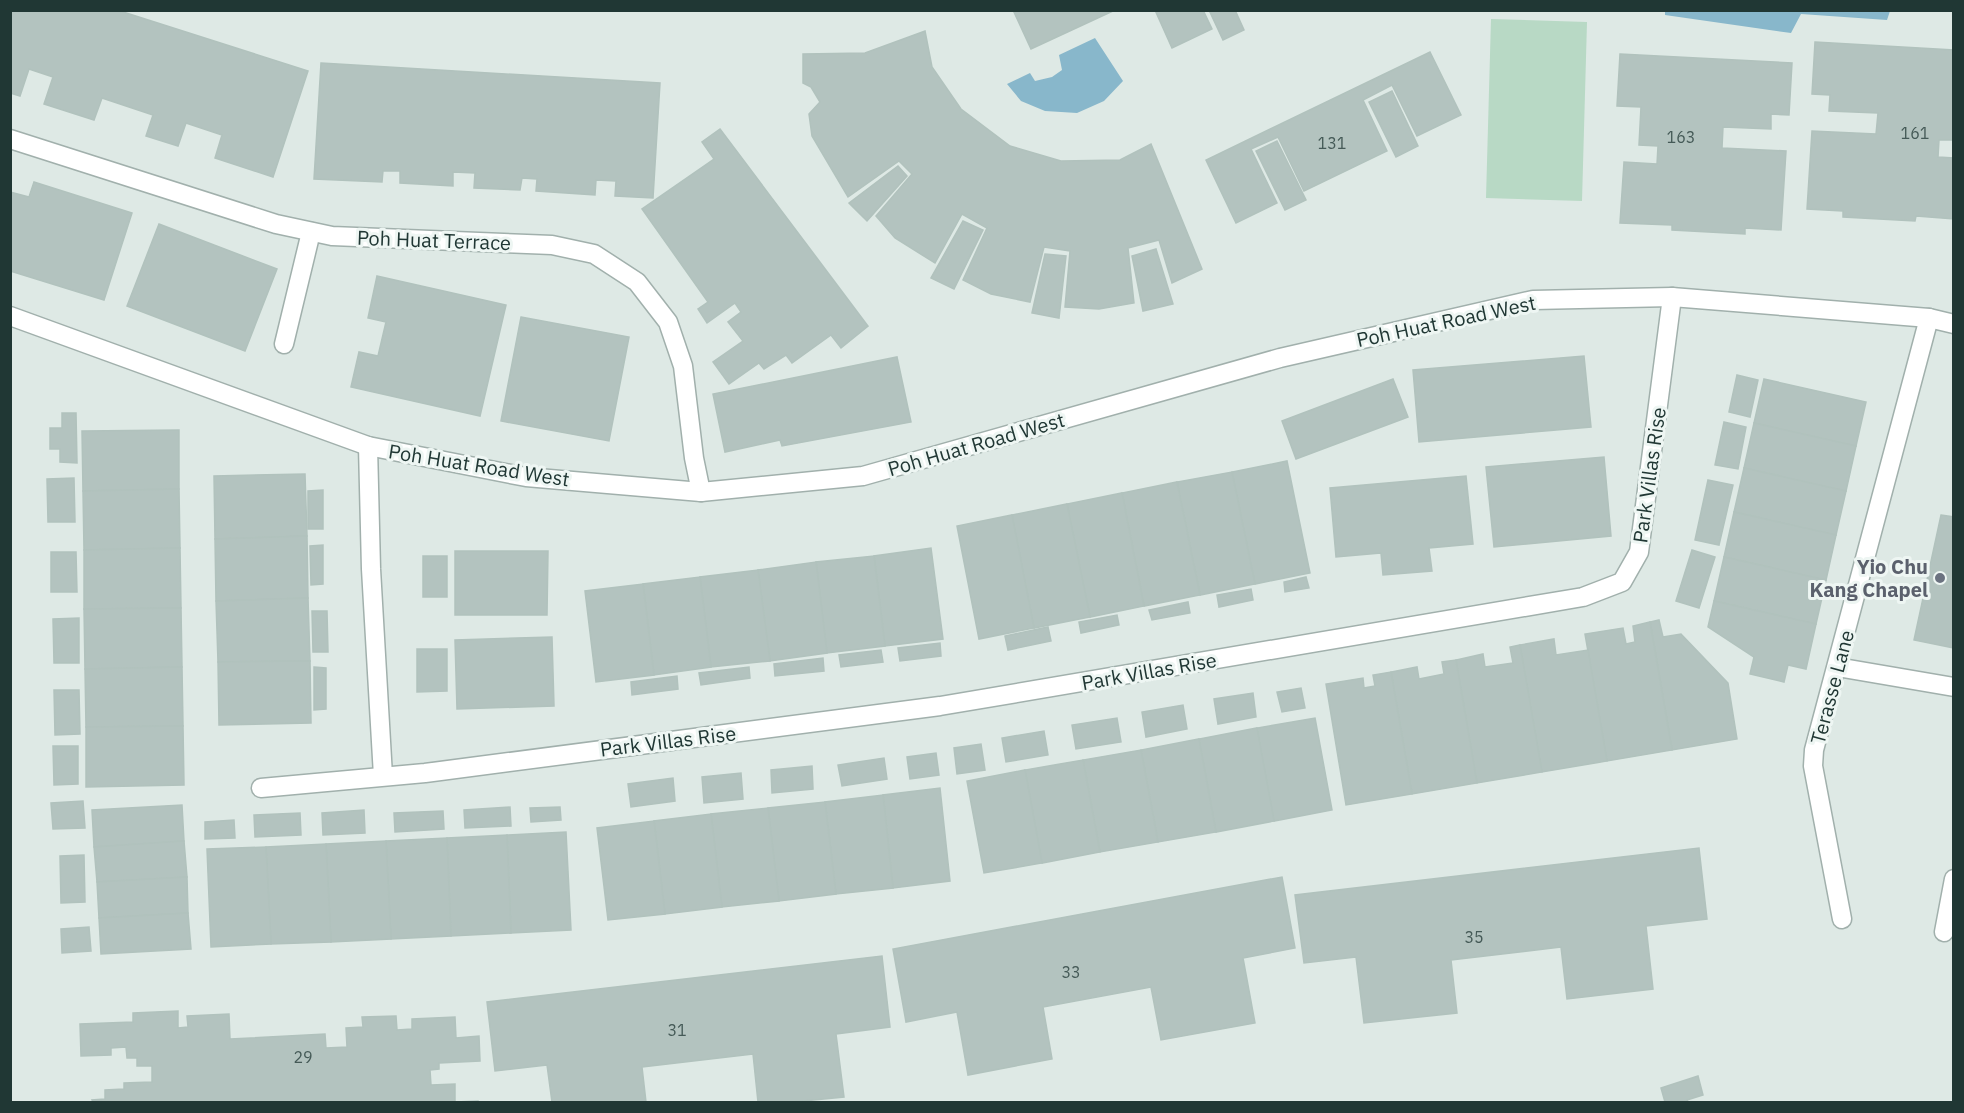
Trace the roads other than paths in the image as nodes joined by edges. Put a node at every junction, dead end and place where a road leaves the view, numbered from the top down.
1 (10, 139) edge
2 (311, 232) junction
3 (1672, 297) junction
4 (10, 316) edge
5 (1929, 318) junction
6 (1953, 324) edge
7 (284, 344) dead end
8 (368, 446) junction
9 (701, 492) junction
10 (1837, 667) junction
11 (1953, 687) edge
12 (383, 776) junction
13 (261, 789) dead end
14 (1953, 879) edge
15 (1842, 919) dead end
16 (1944, 932) dead end

1 - 2 street, Poh Huat Terrace
2 - 7 street
2 - 9 street, Poh Huat Terrace
3 - 5 street, Poh Huat Road West
3 - 9 street, Poh Huat Road West
3 - 12 street, Park Villas Rise
4 - 8 street, Poh Huat Road West
5 - 6 street, Poh Huat Road West
5 - 10 street, Terasse Lane
8 - 9 street, Poh Huat Road West
8 - 12 street
10 - 11 street
10 - 15 street, Terasse Lane
12 - 13 street, Park Villas Rise
14 - 16 street

